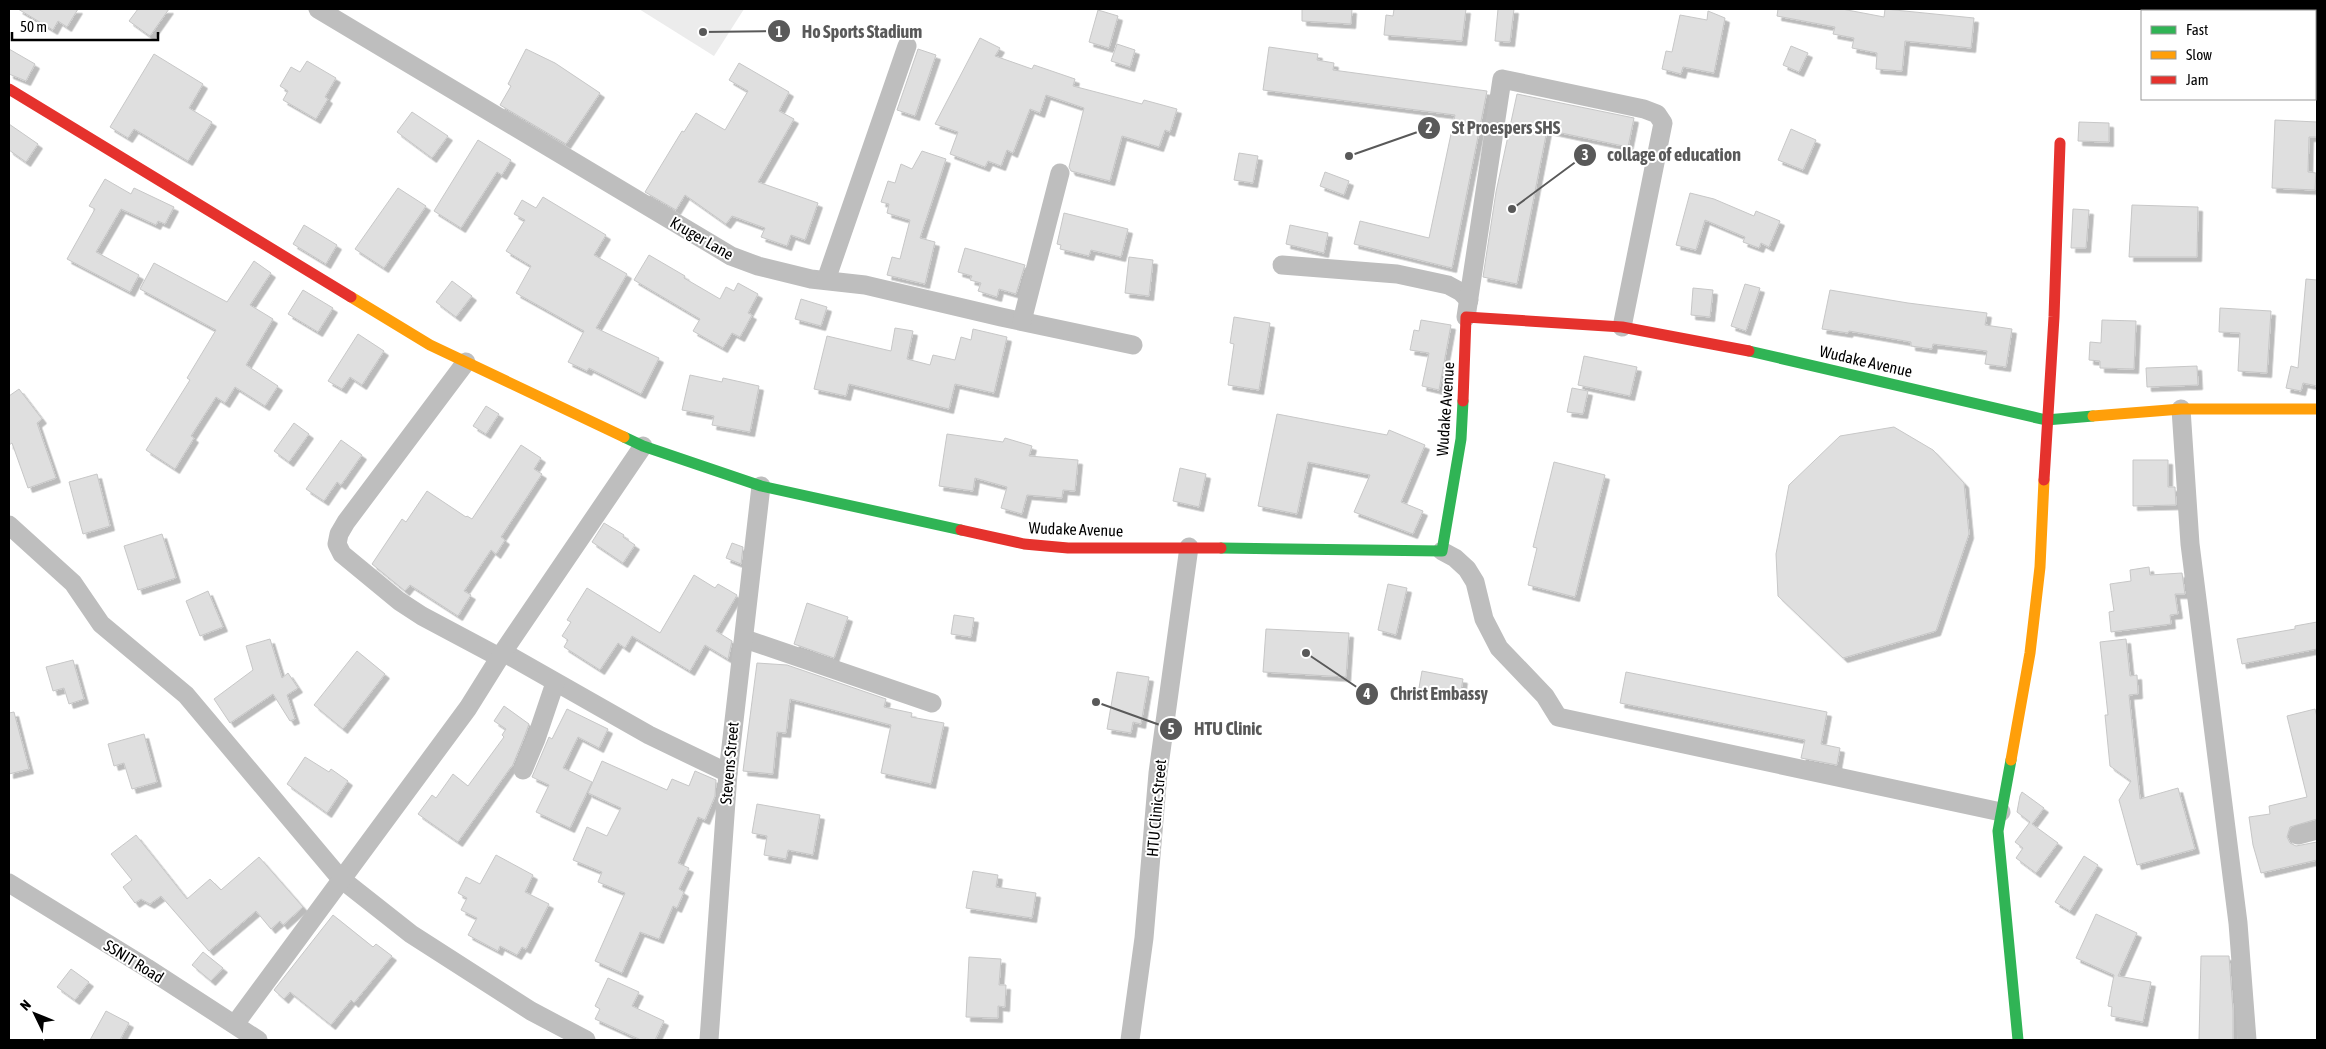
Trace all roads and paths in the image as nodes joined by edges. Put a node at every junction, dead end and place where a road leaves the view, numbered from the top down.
1 (318, 9) edge
2 (907, 46) dead end
3 (9, 89) edge
4 (2060, 143) dead end
5 (1060, 173) dead end
6 (1282, 266) dead end
7 (826, 280) junction
8 (1468, 308) junction
9 (1022, 321) junction
10 (1622, 327) junction
11 (1133, 345) dead end
12 (466, 362) junction
13 (2181, 409) junction
14 (2317, 409) edge
15 (2046, 420) junction
16 (643, 446) junction
17 (761, 486) junction
18 (9, 525) edge
19 (1189, 547) junction
20 (1442, 551) junction
21 (745, 639) junction
22 (501, 654) junction
23 (555, 683) junction
24 (932, 703) dead end
25 (523, 770) dead end
26 (728, 773) junction
27 (2001, 812) junction
28 (2317, 830) edge
29 (2298, 835) dead end
30 (340, 878) junction
31 (9, 883) edge
32 (235, 1024) junction
33 (258, 1040) edge
34 (586, 1040) edge
35 (709, 1040) edge
36 (1130, 1040) edge
37 (2018, 1040) edge
38 (2247, 1040) edge

1 - 7 street, Kruger Lane
2 - 7 street
3 - 12 street, Wudake Avenue
4 - 15 street
5 - 9 street
6 - 8 street
7 - 9 street, Kruger Lane
8 - 10 street, Wudake Avenue
8 - 10 street
8 - 20 street, Wudake Avenue
9 - 11 street, Kruger Lane
10 - 15 street, Wudake Avenue
12 - 16 street, Wudake Avenue
12 - 22 street
13 - 14 street, Wudake Avenue
13 - 15 street, Wudake Avenue
13 - 38 street
15 - 27 street
16 - 17 street, Wudake Avenue
16 - 22 street
17 - 19 street, Wudake Avenue
17 - 21 street, Stevens Street
18 - 30 street
19 - 20 street, Wudake Avenue
19 - 36 street, HTU Clinic Street
20 - 27 street
21 - 24 street
21 - 26 street, Stevens Street
22 - 23 street
22 - 30 street
23 - 25 street
23 - 26 street
26 - 35 street, Stevens Street
27 - 37 street
28 - 29 street
30 - 32 street
30 - 34 street
31 - 32 street, SSNIT Road
32 - 33 street, SSNIT Road

